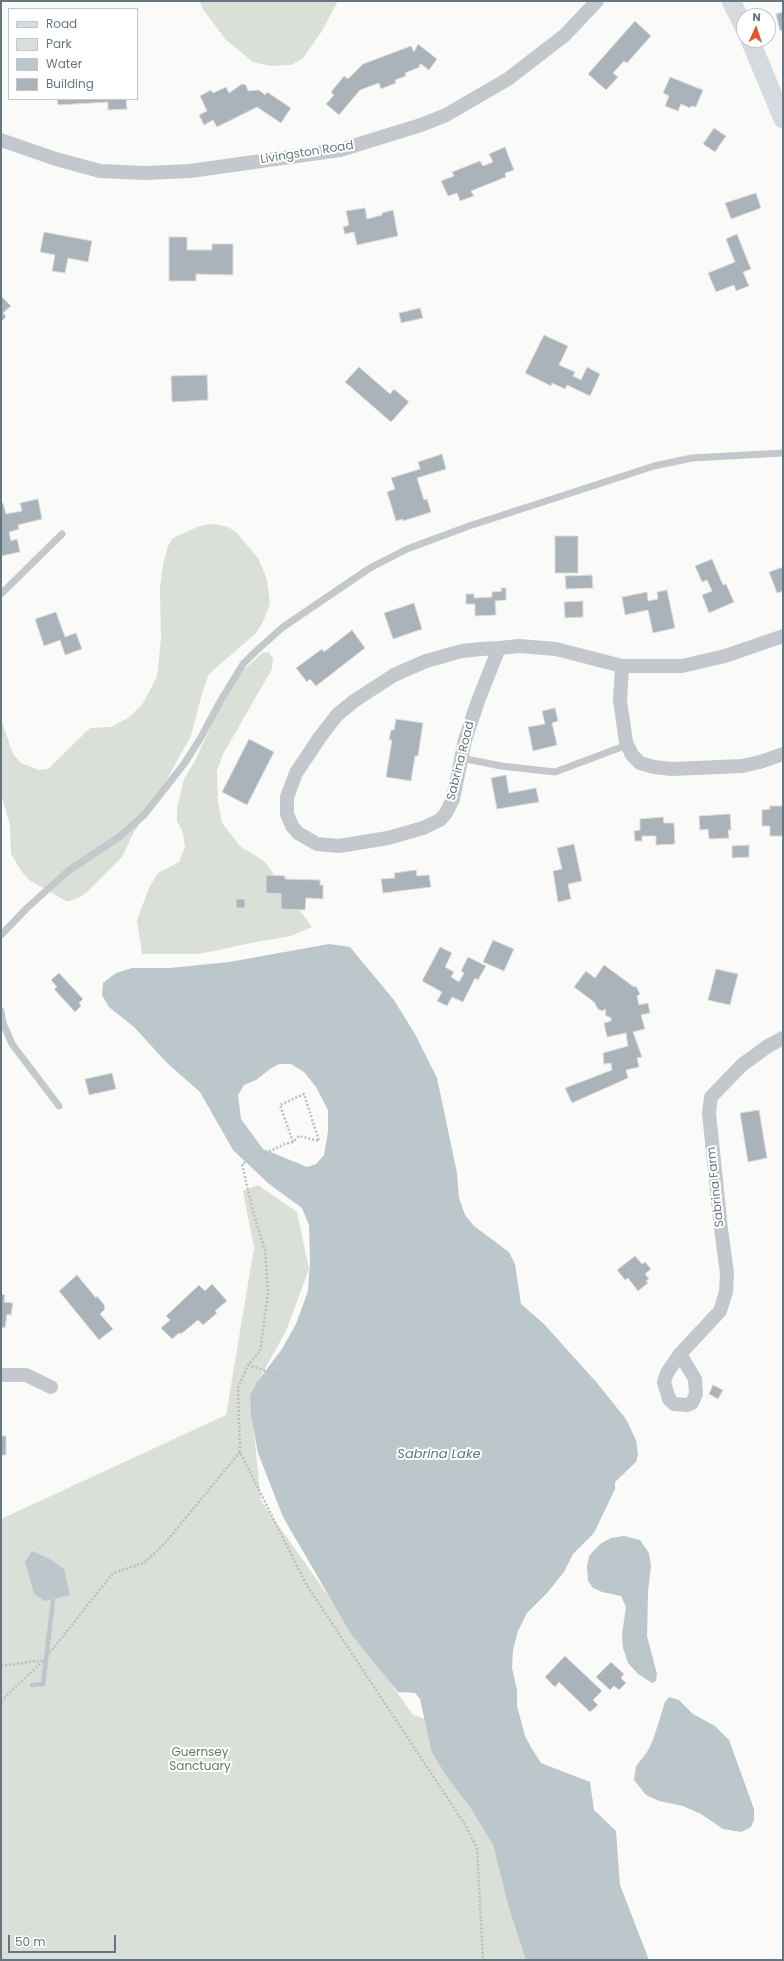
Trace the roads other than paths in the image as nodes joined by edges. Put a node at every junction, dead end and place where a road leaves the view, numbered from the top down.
1 (597, 1) edge
2 (731, 1) edge
3 (736, 11) edge
4 (753, 48) edge
5 (783, 119) edge
6 (1, 140) edge
7 (783, 452) edge
8 (62, 534) dead end
9 (1, 594) edge
10 (783, 636) edge
11 (499, 648) junction
12 (622, 666) junction
13 (627, 745) junction
14 (783, 754) edge
15 (461, 758) junction
16 (1, 935) edge
17 (1, 1012) edge
18 (783, 1038) edge
19 (59, 1106) dead end
20 (680, 1354) dead end
21 (1, 1375) edge
22 (51, 1386) dead end

1 - 6 street, Livingston Road
2 - 3 street
4 - 5 street
7 - 16 lane
8 - 9 lane
10 - 12 street, Sabrina Road
11 - 12 street, Sabrina Road
11 - 15 street, Sabrina Road
11 - 15 street, Sabrina Road
12 - 13 street
13 - 14 street
13 - 15 lane
17 - 19 lane
18 - 20 street, Sabrina Farm
21 - 22 street

